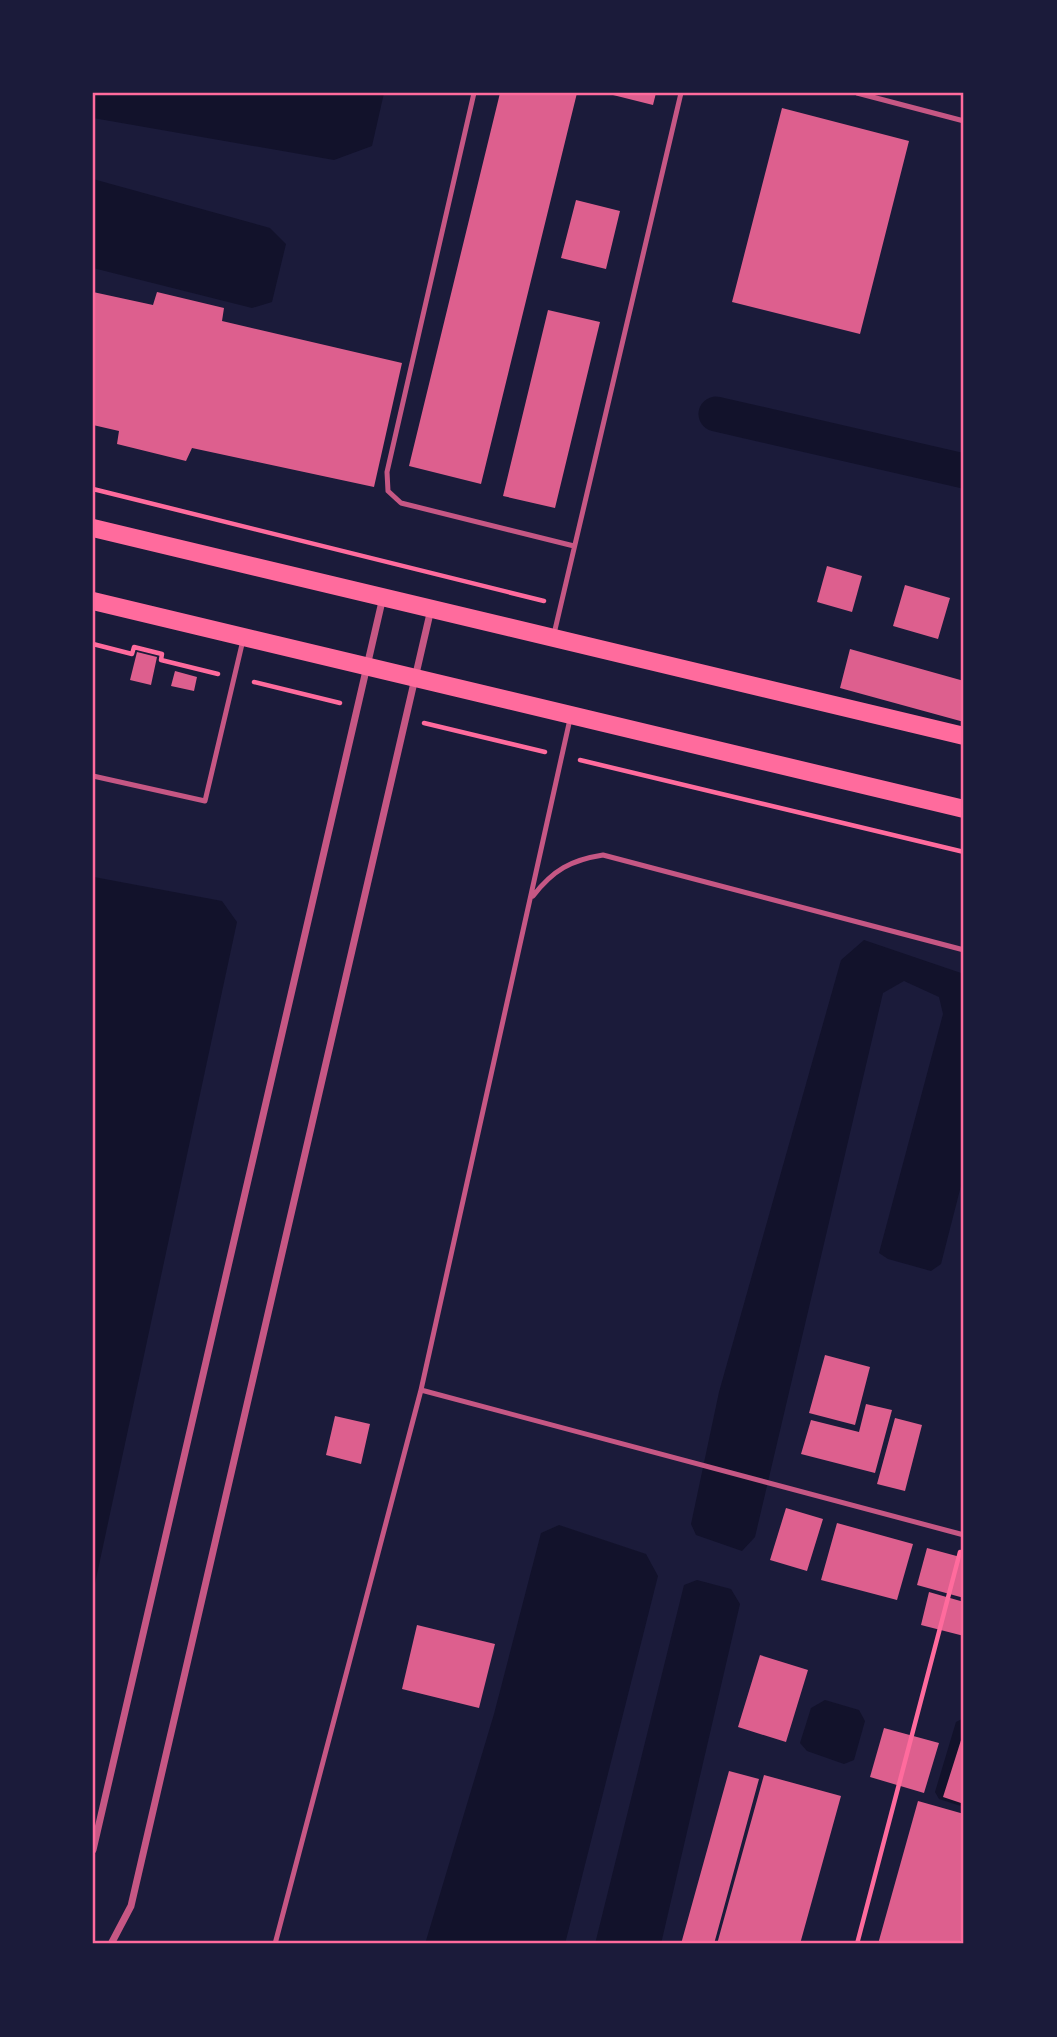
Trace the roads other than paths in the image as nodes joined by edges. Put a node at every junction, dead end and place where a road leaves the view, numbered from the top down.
1 (474, 93) edge
2 (681, 93) edge
3 (857, 93) edge
4 (964, 121) edge
5 (93, 528) edge
6 (575, 546) junction
7 (383, 597) junction
8 (93, 601) edge
9 (431, 609) junction
10 (244, 637) junction
11 (553, 638) junction
12 (367, 666) junction
13 (416, 678) junction
14 (571, 716) junction
15 (964, 736) edge
16 (93, 776) edge
17 (964, 809) edge
18 (531, 898) junction
19 (964, 950) edge
20 (421, 1390) junction
21 (964, 1535) edge
22 (93, 1850) edge
23 (111, 1944) edge
24 (275, 1944) edge

1 - 6 lane
2 - 6 lane
3 - 4 lane
5 - 7 main road
6 - 11 lane
7 - 9 main road
7 - 12 street
8 - 10 main road
9 - 11 main road
9 - 13 street
10 - 12 main road
10 - 16 lane
11 - 15 main road
12 - 13 main road
12 - 22 street
13 - 14 main road
13 - 23 street
14 - 17 main road
14 - 18 lane
18 - 19 lane
18 - 20 lane
20 - 21 lane
20 - 24 lane

